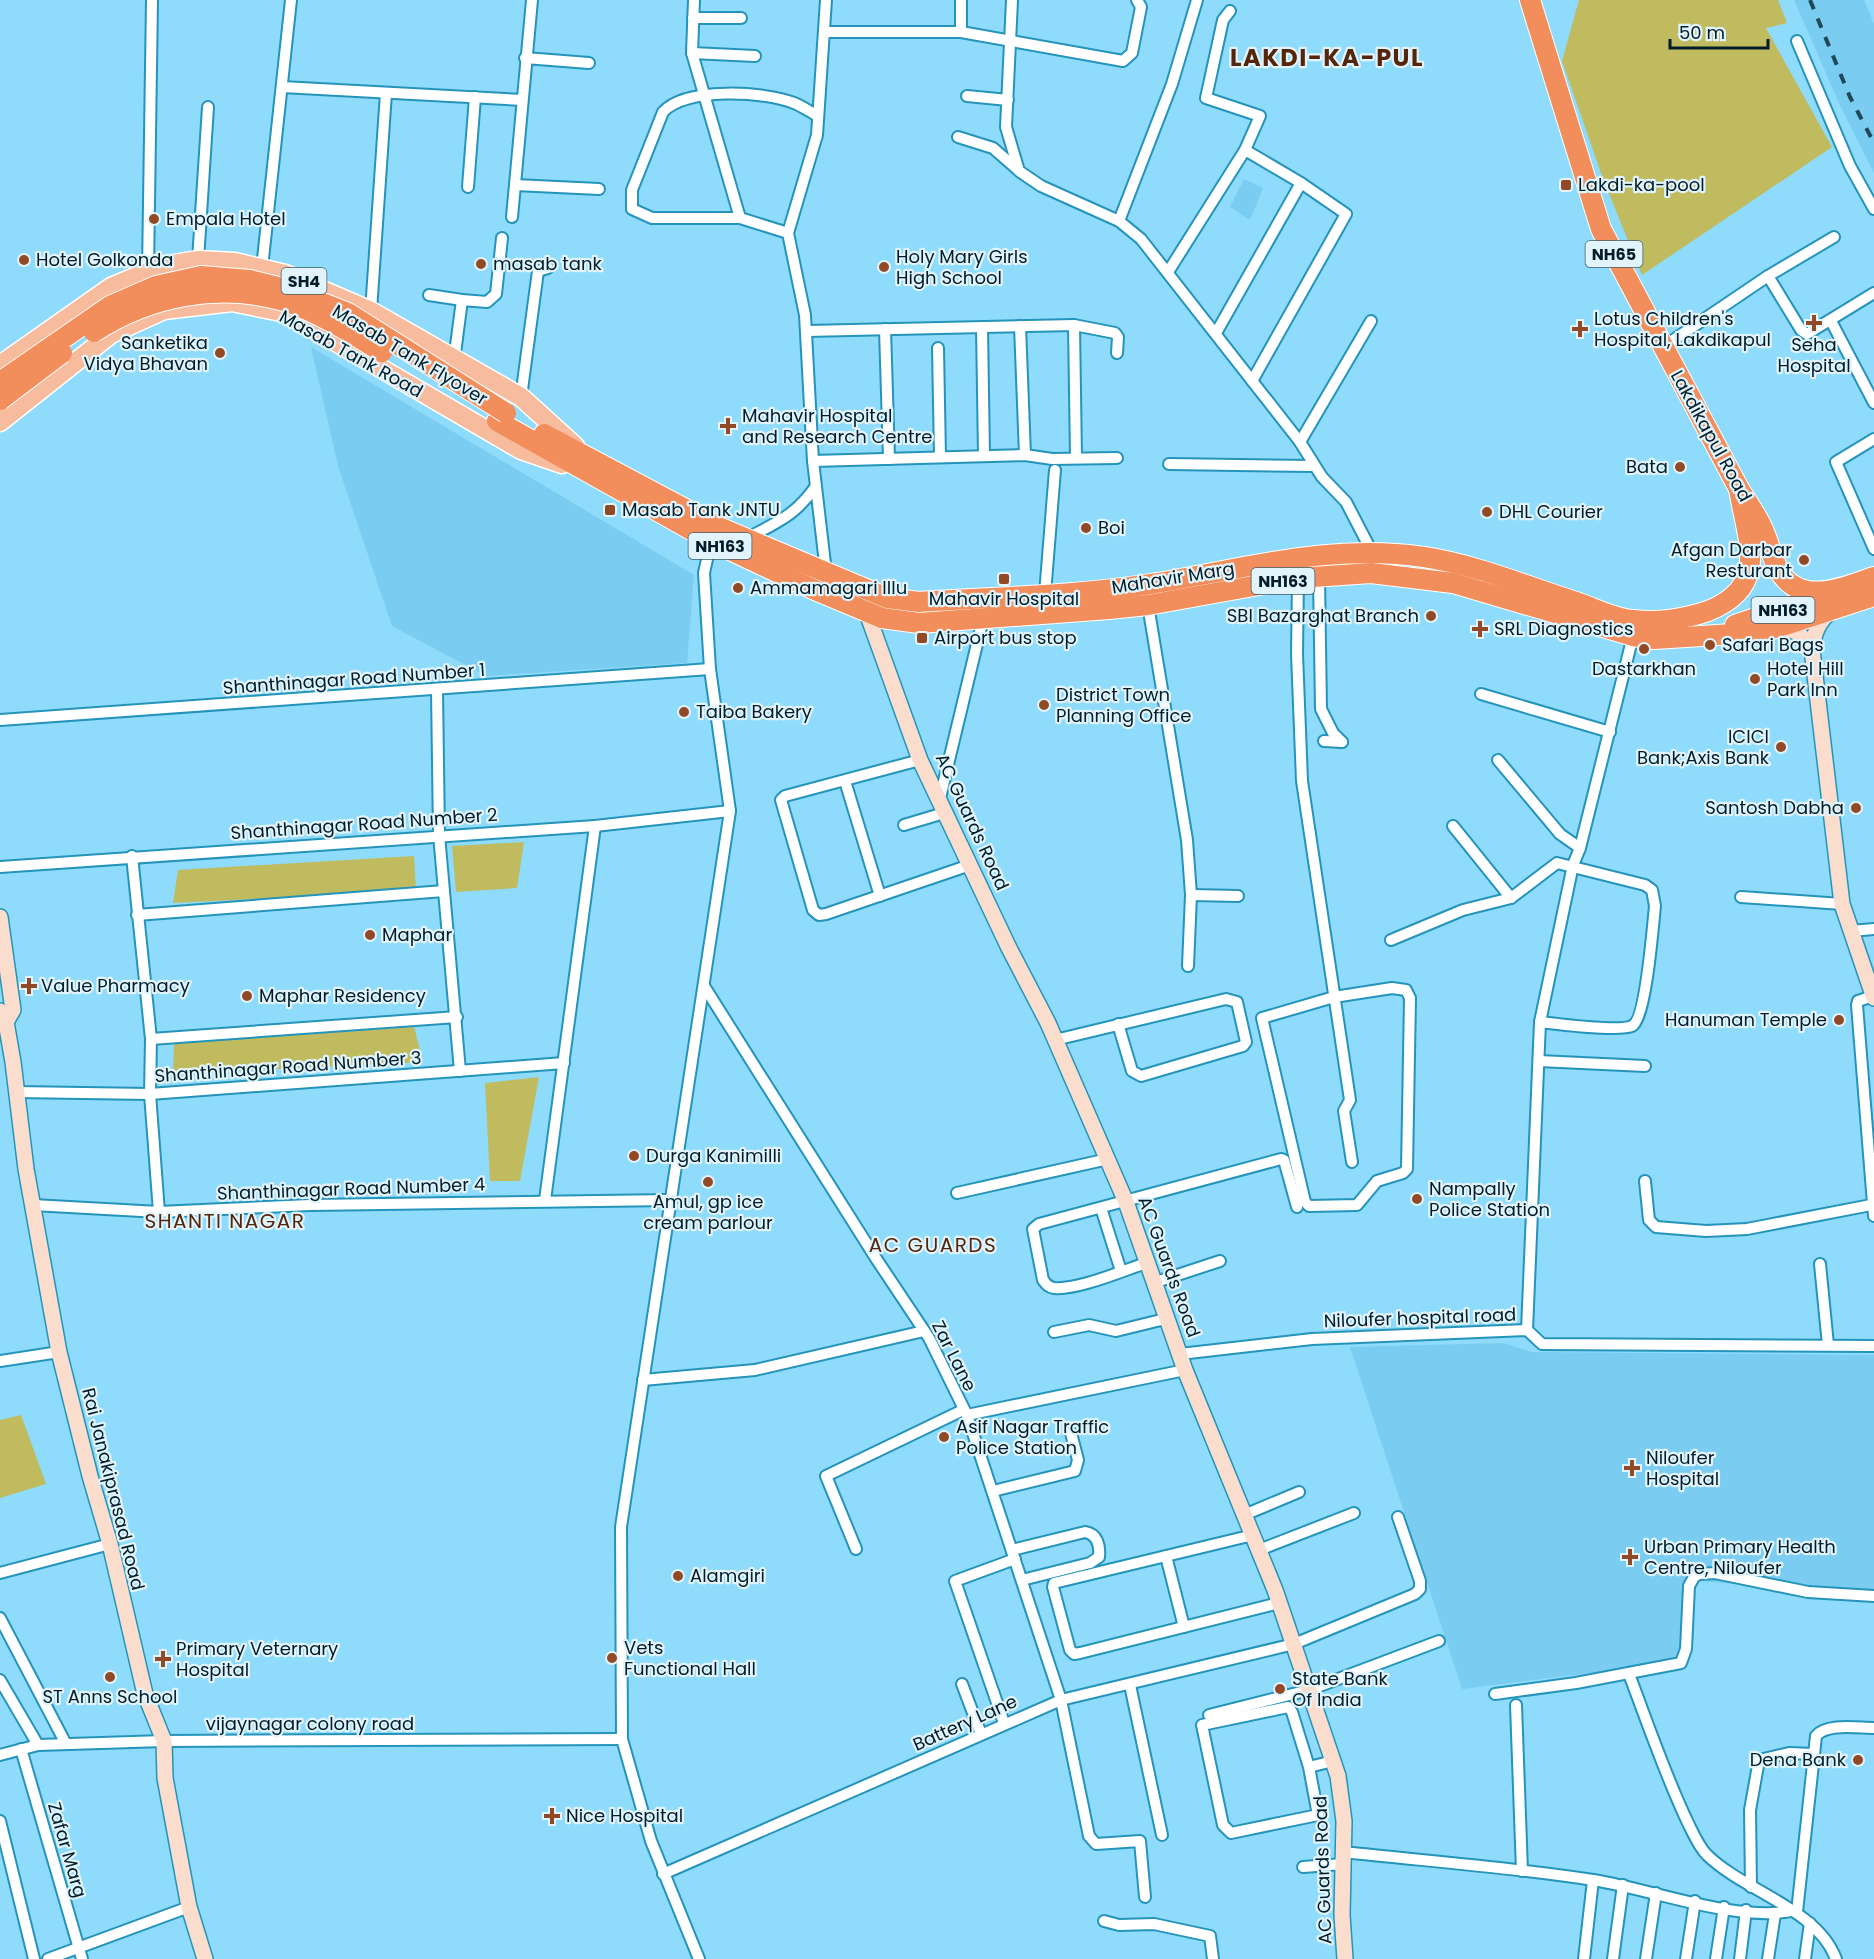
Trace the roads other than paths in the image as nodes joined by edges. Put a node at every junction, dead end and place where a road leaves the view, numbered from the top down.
1 (152, 0) edge
2 (291, 0) edge
3 (532, 0) edge
4 (694, 0) edge
5 (826, 0) edge
6 (961, 0) edge
7 (1012, 0) edge
8 (1137, 0) edge
9 (1197, 0) edge
10 (1530, 0) edge
11 (1230, 11) dead end
12 (693, 18) junction
13 (741, 18) dead end
14 (824, 32) junction
15 (961, 32) junction
16 (1011, 40) junction
17 (1797, 40) dead end
18 (692, 53) junction
19 (755, 56) dead end
20 (525, 58) junction
21 (589, 63) dead end
22 (282, 87) junction
23 (386, 93) junction
24 (705, 95) junction
25 (967, 96) dead end
26 (475, 97) junction
27 (522, 100) junction
28 (1008, 100) junction
29 (208, 107) dead end
30 (818, 116) junction
31 (958, 137) dead end
32 (1245, 150) junction
33 (1019, 171) junction
34 (1301, 183) junction
35 (515, 185) junction
36 (468, 187) dead end
37 (599, 189) dead end
38 (1874, 209) edge
39 (512, 217) dead end
40 (740, 218) junction
41 (1119, 221) junction
42 (788, 233) junction
43 (1830, 236) dead end
44 (502, 238) dead end
45 (198, 260) junction
46 (262, 268) junction
47 (548, 268) dead end
48 (148, 272) junction
49 (1168, 272) junction
50 (1768, 276) junction
51 (1874, 293) edge
52 (429, 295) dead end
53 (462, 300) junction
54 (371, 311) junction
55 (1371, 321) dead end
56 (1831, 321) junction
57 (1074, 325) junction
58 (1020, 326) junction
59 (982, 327) junction
60 (885, 329) junction
61 (807, 331) junction
62 (1216, 333) junction
63 (1663, 347) junction
64 (938, 348) dead end
65 (1116, 353) dead end
66 (454, 361) junction
67 (3, 362) edge
68 (1252, 381) junction
69 (0, 382) edge
70 (33, 396) junction
71 (522, 397) junction
72 (1874, 403) edge
73 (2, 412) edge
74 (502, 417) junction
75 (1874, 439) edge
76 (1300, 442) junction
77 (1025, 455) junction
78 (984, 456) junction
79 (940, 457) junction
80 (1076, 458) junction
81 (1117, 458) dead end
82 (889, 459) junction
83 (813, 461) junction
84 (583, 463) junction
85 (1169, 464) dead end
86 (1314, 466) junction
87 (1055, 470) dead end
88 (816, 486) junction
89 (1739, 489) junction
90 (746, 539) junction
91 (711, 541) junction
92 (1874, 549) edge
93 (1372, 552) junction
94 (826, 572) junction
95 (1318, 577) junction
96 (1874, 577) edge
97 (1298, 578) junction
98 (1842, 588) junction
99 (1108, 589) junction
100 (1045, 594) junction
101 (1874, 597) edge
102 (1148, 605) junction
103 (1109, 609) junction
104 (1832, 610) junction
105 (867, 613) junction
106 (983, 619) junction
107 (1776, 628) junction
108 (1634, 636) junction
109 (1695, 636) junction
110 (1812, 650) junction
111 (710, 669) junction
112 (436, 690) junction
113 (1482, 694) dead end
114 (0, 720) edge
115 (1610, 732) junction
116 (1324, 741) dead end
117 (920, 760) junction
118 (1498, 760) dead end
119 (845, 781) junction
120 (942, 808) junction
121 (730, 812) junction
122 (904, 825) dead end
123 (595, 826) junction
124 (1453, 826) dead end
125 (439, 835) junction
126 (1580, 848) junction
127 (132, 856) junction
128 (970, 865) junction
129 (1573, 865) junction
130 (0, 867) edge
131 (444, 891) junction
132 (1191, 895) junction
133 (880, 896) junction
134 (1238, 896) dead end
135 (1741, 897) dead end
136 (1511, 898) junction
137 (1842, 904) junction
138 (137, 915) junction
139 (0, 916) edge
140 (1874, 928) edge
141 (1851, 931) junction
142 (1391, 940) dead end
143 (1188, 966) dead end
144 (704, 986) junction
145 (1334, 997) junction
146 (1874, 997) edge
147 (3, 1016) edge
148 (456, 1017) junction
149 (1540, 1022) junction
150 (1118, 1024) junction
151 (151, 1039) junction
152 (1055, 1040) junction
153 (1539, 1061) junction
154 (7, 1063) edge
155 (564, 1063) junction
156 (1645, 1066) dead end
157 (460, 1071) junction
158 (15, 1092) junction
159 (150, 1094) junction
160 (1871, 1147) edge
161 (1108, 1159) junction
162 (1352, 1162) dead end
163 (1645, 1181) dead end
164 (957, 1193) dead end
165 (545, 1200) junction
166 (671, 1200) junction
167 (1126, 1202) junction
168 (33, 1205) junction
169 (1297, 1207) dead end
170 (1101, 1208) junction
171 (1873, 1210) edge
172 (159, 1212) junction
173 (1220, 1261) dead end
174 (1146, 1263) junction
175 (1820, 1264) dead end
176 (1121, 1271) junction
177 (1153, 1283) junction
178 (1165, 1319) junction
179 (1527, 1330) junction
180 (924, 1331) junction
181 (1054, 1332) dead end
182 (1828, 1345) junction
183 (1874, 1346) edge
184 (59, 1352) junction
185 (1180, 1354) junction
186 (0, 1361) edge
187 (1185, 1370) junction
188 (643, 1380) junction
189 (965, 1412) junction
190 (1071, 1433) dead end
191 (993, 1491) junction
192 (1299, 1492) dead end
193 (1354, 1513) dead end
194 (1244, 1515) junction
195 (1398, 1518) dead end
196 (1253, 1535) junction
197 (110, 1544) junction
198 (856, 1550) dead end
199 (1259, 1550) junction
200 (1014, 1554) junction
201 (1166, 1556) junction
202 (0, 1574) edge
203 (1022, 1580) junction
204 (1874, 1596) edge
205 (1279, 1603) junction
206 (0, 1618) edge
207 (1184, 1627) junction
208 (1439, 1641) dead end
209 (1294, 1644) junction
210 (1629, 1674) junction
211 (0, 1680) edge
212 (962, 1684) dead end
213 (1130, 1685) junction
214 (1309, 1690) junction
215 (1495, 1694) dead end
216 (1061, 1700) junction
217 (1516, 1705) dead end
218 (1209, 1715) dead end
219 (1004, 1723) junction
220 (1874, 1728) edge
221 (981, 1734) junction
222 (622, 1739) junction
223 (164, 1741) junction
224 (66, 1744) junction
225 (38, 1745) junction
226 (21, 1749) junction
227 (1813, 1754) junction
228 (0, 1755) edge
229 (1333, 1761) junction
230 (1309, 1767) junction
231 (0, 1821) edge
232 (1162, 1835) dead end
233 (1343, 1858) junction
234 (1303, 1867) dead end
235 (1522, 1871) junction
236 (663, 1874) junction
237 (1593, 1880) junction
238 (1623, 1885) junction
239 (1751, 1887) junction
240 (1656, 1893) junction
241 (1145, 1897) dead end
242 (1695, 1901) junction
243 (189, 1907) junction
244 (1724, 1907) junction
245 (1746, 1910) junction
246 (1794, 1911) junction
247 (1775, 1914) junction
248 (1104, 1921) dead end
249 (1810, 1923) junction
250 (80, 1954) edge
251 (34, 1959) edge
252 (48, 1959) edge
253 (205, 1959) edge
254 (699, 1959) edge
255 (1213, 1959) edge
256 (1345, 1959) edge
257 (1584, 1959) edge
258 (1613, 1959) edge
259 (1646, 1959) edge
260 (1686, 1959) edge
261 (1716, 1959) edge
262 (1740, 1959) edge
263 (1768, 1959) edge
264 (1805, 1959) edge
265 (1836, 1959) edge

1 - 48 street
2 - 22 street
3 - 20 street
4 - 12 street
5 - 14 street
6 - 15 street
7 - 16 street
8 - 16 street
9 - 41 street
10 - 63 highway, Lakdikapul Road / NH65
11 - 32 street
12 - 13 street
12 - 18 street
14 - 15 street
14 - 30 street
15 - 16 street
16 - 28 street
17 - 38 street
18 - 19 street
18 - 24 street
20 - 21 street
20 - 27 street
22 - 23 street
22 - 46 street
23 - 26 street
23 - 54 street
24 - 30 street
24 - 40 street
24 - 40 street
25 - 28 street
26 - 27 street
26 - 36 street
27 - 35 street
28 - 33 street
29 - 45 street
30 - 42 street
31 - 33 street
32 - 34 street
32 - 49 street
33 - 41 street
34 - 62 street
34 - 68 street
35 - 37 street
35 - 39 street
40 - 42 street
41 - 49 street
42 - 61 street
43 - 50 street
44 - 53 street
45 - 46 main road, SH4
45 - 48 main road, SH4
46 - 54 main road, SH4
47 - 71 street
48 - 67 main road, SH4
49 - 62 street
50 - 56 street
50 - 63 street
51 - 56 street
52 - 53 street
53 - 66 street
54 - 66 main road, SH4
55 - 76 street
56 - 72 street
57 - 58 street
57 - 65 street
57 - 80 street
58 - 59 street
58 - 77 street
59 - 60 street
59 - 78 street
60 - 61 street
60 - 82 street
61 - 83 street
62 - 68 street
63 - 89 highway, Lakdikapul Road / NH65
64 - 79 street
66 - 71 main road, SH4
67 - 70 main road
68 - 76 street
69 - 74 highway, Masab Tank Flyover / NH163, bridge
70 - 73 main road, Masab Tank Road / SH4
70 - 84 main road, Masab Tank Road / SH4
71 - 84 main road, SH4
73 - 74 highway, Masab Tank Flyover / NH163, bridge
74 - 84 highway, Masab Tank Flyover / NH163
75 - 92 street
76 - 86 street
77 - 78 street
77 - 80 street
78 - 79 street
79 - 82 street
80 - 81 street
82 - 83 street
83 - 88 street
84 - 90 highway, Mahavir Marg / NH163
84 - 91 highway, Mahavir Marg / NH163
85 - 86 street
86 - 93 street
87 - 100 street
88 - 90 street
88 - 94 street
89 - 93 highway, Mahavir Marg / NH163
89 - 98 highway, Lakdikapul Road / NH65
90 - 94 highway, Mahavir Marg / NH163
91 - 105 highway, Mahavir Marg / NH163
91 - 111 street
93 - 99 highway, Mahavir Marg / NH163
94 - 100 highway, Mahavir Marg / NH163
95 - 97 highway, Mahavir Marg / NH163
95 - 108 highway, Mahavir Marg / NH163
95 - 116 street
96 - 98 highway, Lakdikapul Road / NH65
97 - 102 highway, Mahavir Marg / NH163
97 - 145 street
98 - 109 highway, NH163
99 - 100 highway, Mahavir Marg / NH163
99 - 103 highway
101 - 104 highway, NH163
102 - 103 highway, Mahavir Marg / NH163
102 - 132 street
103 - 106 highway, Mahavir Marg / NH163
104 - 107 highway, NH163
104 - 110 main road
105 - 106 highway, Mahavir Marg / NH163
105 - 117 main road, AC Guards Road
106 - 120 street
107 - 109 highway, Mahavir Marg / NH163
107 - 110 main road
108 - 109 highway, Mahavir Marg / NH163
108 - 115 street
110 - 137 main road
111 - 112 street, Shanthinagar Road Number 1
111 - 121 street
112 - 114 street, Shanthinagar Road Number 1
112 - 125 street
113 - 115 street
115 - 126 street
117 - 119 street
117 - 120 main road, AC Guards Road
118 - 126 street
119 - 133 street
119 - 133 street
120 - 122 street
120 - 128 main road, AC Guards Road
121 - 123 street, Shanthinagar Road Number 2
121 - 144 street
123 - 125 street, Shanthinagar Road Number 2
123 - 155 street
124 - 136 street
125 - 127 street, Shanthinagar Road Number 2
125 - 131 street
126 - 129 street
127 - 130 street, Shanthinagar Road Number 2
127 - 138 street
128 - 133 street
128 - 152 main road, AC Guards Road
129 - 136 street
129 - 149 street
129 - 149 street
131 - 138 street
131 - 148 street
132 - 134 street
132 - 143 street
135 - 137 street
136 - 142 street
137 - 141 main road
138 - 151 street
139 - 147 main road
140 - 141 street
141 - 146 main road
144 - 166 street
144 - 180 street, Zar Lane
145 - 145 street
145 - 162 street
146 - 160 street
147 - 154 main road, Rai Janakiprasad Road
148 - 151 street
148 - 157 street
149 - 153 street
150 - 150 street
150 - 152 street
151 - 159 street
152 - 161 main road, AC Guards Road
153 - 156 street
153 - 179 street
154 - 158 main road, Rai Janakiprasad Road
155 - 157 street, Shanthinagar Road Number 3
155 - 165 street
157 - 159 street, Shanthinagar Road Number 3
158 - 159 street, Shanthinagar Road Number 3
158 - 168 main road, Rai Janakiprasad Road
159 - 172 street
160 - 171 street
161 - 164 street
161 - 167 main road, AC Guards Road
163 - 171 street
165 - 166 street, Shanthinagar Road Number 4
165 - 172 street, Shanthinagar Road Number 4
166 - 188 street
167 - 169 street
167 - 170 street
167 - 174 main road, AC Guards Road
168 - 172 street, Shanthinagar Road Number 4
168 - 184 main road, Rai Janakiprasad Road
170 - 176 street
170 - 176 street
173 - 177 street
174 - 176 street
174 - 177 main road, AC Guards Road
175 - 182 street
177 - 178 main road, AC Guards Road
178 - 181 street
178 - 185 main road, AC Guards Road
179 - 182 street, Niloufer hospital road
179 - 185 street, Niloufer hospital road
180 - 188 street
180 - 189 street, Zar Lane
182 - 183 street, Niloufer hospital road
184 - 186 street
184 - 197 main road, Rai Janakiprasad Road
185 - 187 main road, AC Guards Road
187 - 189 street
187 - 194 main road, AC Guards Road
188 - 222 street
189 - 191 street, Zar Lane
189 - 198 street
190 - 191 street
191 - 200 street, Zar Lane
192 - 194 street
193 - 199 street
194 - 196 main road, AC Guards Road
195 - 209 street, Battery Lane
196 - 199 main road, AC Guards Road
196 - 201 street
197 - 202 street
197 - 223 main road, Rai Janakiprasad Road
199 - 205 main road, AC Guards Road
200 - 203 street, Zar Lane
200 - 203 street
200 - 219 street
201 - 207 street
201 - 207 street
203 - 216 street, Zar Lane
204 - 210 street
205 - 207 street
205 - 209 main road, AC Guards Road
206 - 224 street
208 - 214 street
209 - 213 street, Battery Lane
209 - 214 main road, AC Guards Road
210 - 215 street
210 - 239 street
211 - 225 street
212 - 221 street
213 - 216 street, Battery Lane
213 - 232 street
214 - 218 street
214 - 229 main road, AC Guards Road
216 - 219 street, Battery Lane
216 - 241 street, Zar Lane
217 - 235 street
219 - 221 street, Battery Lane
220 - 227 street
221 - 236 street, Battery Lane
222 - 223 street, vijaynagar colony road
222 - 236 street
223 - 224 street, vijaynagar colony road
223 - 243 main road, Rai Janakiprasad Road
224 - 225 street, vijaynagar colony road
225 - 226 street, vijaynagar colony road
226 - 228 street, vijaynagar colony road
226 - 250 street, Zafar Marg
227 - 239 street
227 - 246 street
229 - 230 street
229 - 233 main road, AC Guards Road
230 - 230 street
231 - 251 street
233 - 234 street
233 - 235 street
233 - 256 main road, AC Guards Road
235 - 237 street
236 - 254 street
237 - 238 street
237 - 257 street
238 - 240 street
238 - 258 street
239 - 246 street
240 - 242 street
240 - 259 street
242 - 244 street
242 - 260 street
243 - 250 street
243 - 253 main road, Rai Janakiprasad Road
244 - 245 street
244 - 261 street
245 - 247 street
245 - 262 street
246 - 247 street
246 - 249 street
247 - 263 street
248 - 255 street
249 - 264 street
249 - 265 street
250 - 252 street

